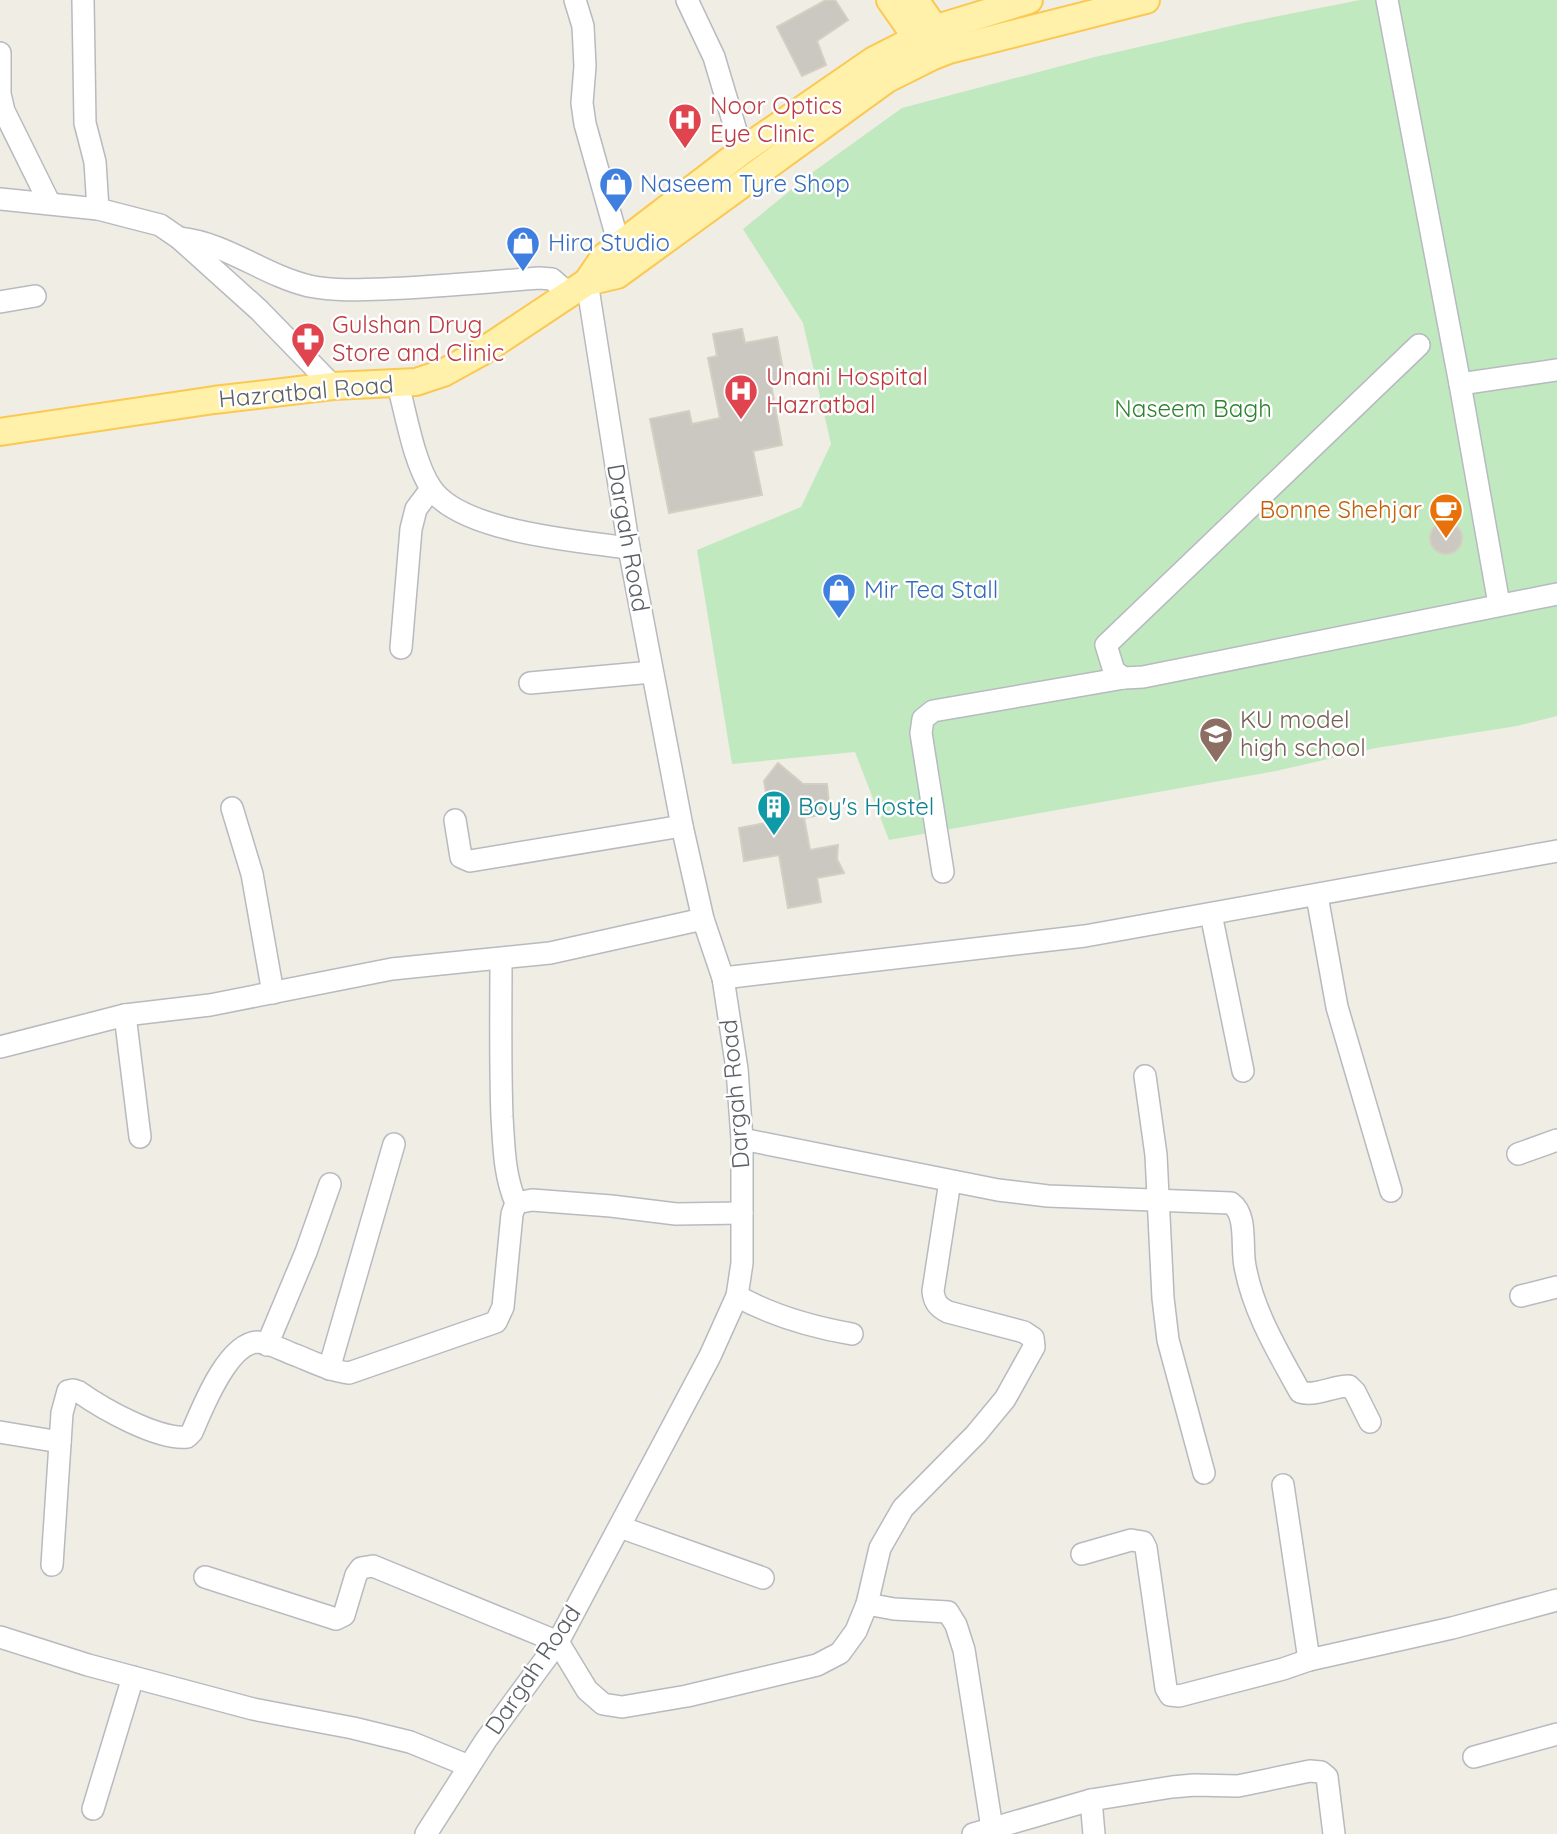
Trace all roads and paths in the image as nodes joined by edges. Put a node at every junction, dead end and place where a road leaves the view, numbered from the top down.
1 (83, 0) edge
2 (575, 0) edge
3 (687, 0) edge
4 (890, 0) edge
5 (915, 0) edge
6 (1029, 0) edge
7 (1146, 0) edge
8 (1387, 0) edge
9 (933, 43) junction
10 (0, 52) edge
11 (742, 151) junction
12 (0, 199) edge
13 (49, 202) junction
14 (98, 209) junction
15 (179, 238) junction
16 (619, 246) junction
17 (578, 288) junction
18 (35, 296) dead end
19 (0, 302) edge
20 (1419, 345) dead end
21 (1557, 370) edge
22 (1460, 384) junction
23 (398, 385) junction
24 (333, 386) junction
25 (0, 432) edge
26 (431, 489) junction
27 (629, 548) junction
28 (1557, 594) edge
29 (1499, 604) junction
30 (401, 648) dead end
31 (652, 672) junction
32 (1124, 678) junction
33 (530, 683) dead end
34 (232, 808) dead end
35 (455, 820) dead end
36 (682, 826) junction
37 (1557, 851) edge
38 (943, 872) dead end
39 (1317, 896) junction
40 (1211, 914) junction
41 (703, 919) junction
42 (501, 958) junction
43 (723, 978) junction
44 (273, 993) junction
45 (125, 1015) junction
46 (0, 1047) edge
47 (1243, 1071) dead end
48 (1145, 1076) dead end
49 (141, 1137) dead end
50 (743, 1139) junction
51 (1557, 1140) edge
52 (394, 1144) dead end
53 (1518, 1154) dead end
54 (950, 1181) junction
55 (330, 1184) dead end
56 (1391, 1191) dead end
57 (1158, 1200) junction
58 (516, 1203) junction
59 (742, 1213) junction
60 (1557, 1287) edge
61 (737, 1296) junction
62 (1521, 1296) dead end
63 (852, 1334) dead end
64 (267, 1345) junction
65 (330, 1369) junction
66 (1370, 1422) dead end
67 (0, 1432) edge
68 (60, 1442) junction
69 (1204, 1473) dead end
70 (1283, 1485) dead end
71 (620, 1527) junction
72 (1082, 1554) dead end
73 (52, 1566) dead end
74 (205, 1577) dead end
75 (763, 1578) dead end
76 (1557, 1600) edge
77 (867, 1604) junction
78 (0, 1637) edge
79 (558, 1642) junction
80 (1309, 1660) junction
81 (133, 1677) junction
82 (1557, 1734) edge
83 (1474, 1757) dead end
84 (469, 1766) junction
85 (1091, 1800) junction
86 (93, 1809) dead end
87 (983, 1831) edge
88 (426, 1834) edge
89 (1094, 1834) edge
90 (1334, 1834) edge

1 - 14 street
2 - 16 street
3 - 11 street
4 - 9 main road
5 - 9 main road
6 - 9 main road, Hazratbal Road
7 - 9 main road, Hazratbal Road
8 - 22 street
9 - 11 main road, Hazratbal Road
9 - 17 main road, Hazratbal Road
10 - 13 street
11 - 16 main road, Hazratbal Road
12 - 13 street
13 - 14 street
14 - 15 street
15 - 17 street
15 - 24 street
16 - 17 main road, Hazratbal Road
17 - 23 main road, Hazratbal Road
17 - 27 street, Dargah Road
18 - 19 street
20 - 32 street
21 - 22 street
22 - 29 street
23 - 24 main road, Hazratbal Road
23 - 26 street
24 - 25 main road, Hazratbal Road
26 - 27 street
26 - 30 street
27 - 31 street, Dargah Road
28 - 29 street
29 - 32 street
31 - 33 street
31 - 36 street, Dargah Road
32 - 38 street
34 - 44 street
35 - 36 street
36 - 41 street, Dargah Road
37 - 39 street
39 - 40 street
39 - 56 street
40 - 43 street
40 - 47 street
41 - 42 street
41 - 43 street, Dargah Road
42 - 44 street
42 - 58 street
43 - 50 street, Dargah Road
44 - 45 street
45 - 46 street
45 - 49 street
48 - 57 street
50 - 54 street
50 - 59 street, Dargah Road
51 - 53 street
52 - 65 street
54 - 57 street
54 - 77 street
55 - 64 street
57 - 66 street
57 - 69 street
58 - 59 street
58 - 65 street
59 - 61 street, Dargah Road
60 - 62 street
61 - 63 street
61 - 71 street, Dargah Road
64 - 65 street
64 - 68 street
67 - 68 street
68 - 73 street
70 - 80 street
71 - 75 street
71 - 79 street, Dargah Road
72 - 80 street
74 - 79 street
76 - 80 street
77 - 79 street
77 - 87 street
78 - 81 street
79 - 84 street, Dargah Road
81 - 84 street
81 - 86 street
82 - 83 street
84 - 88 street, Dargah Road
85 - 87 street
85 - 89 street
85 - 90 street

